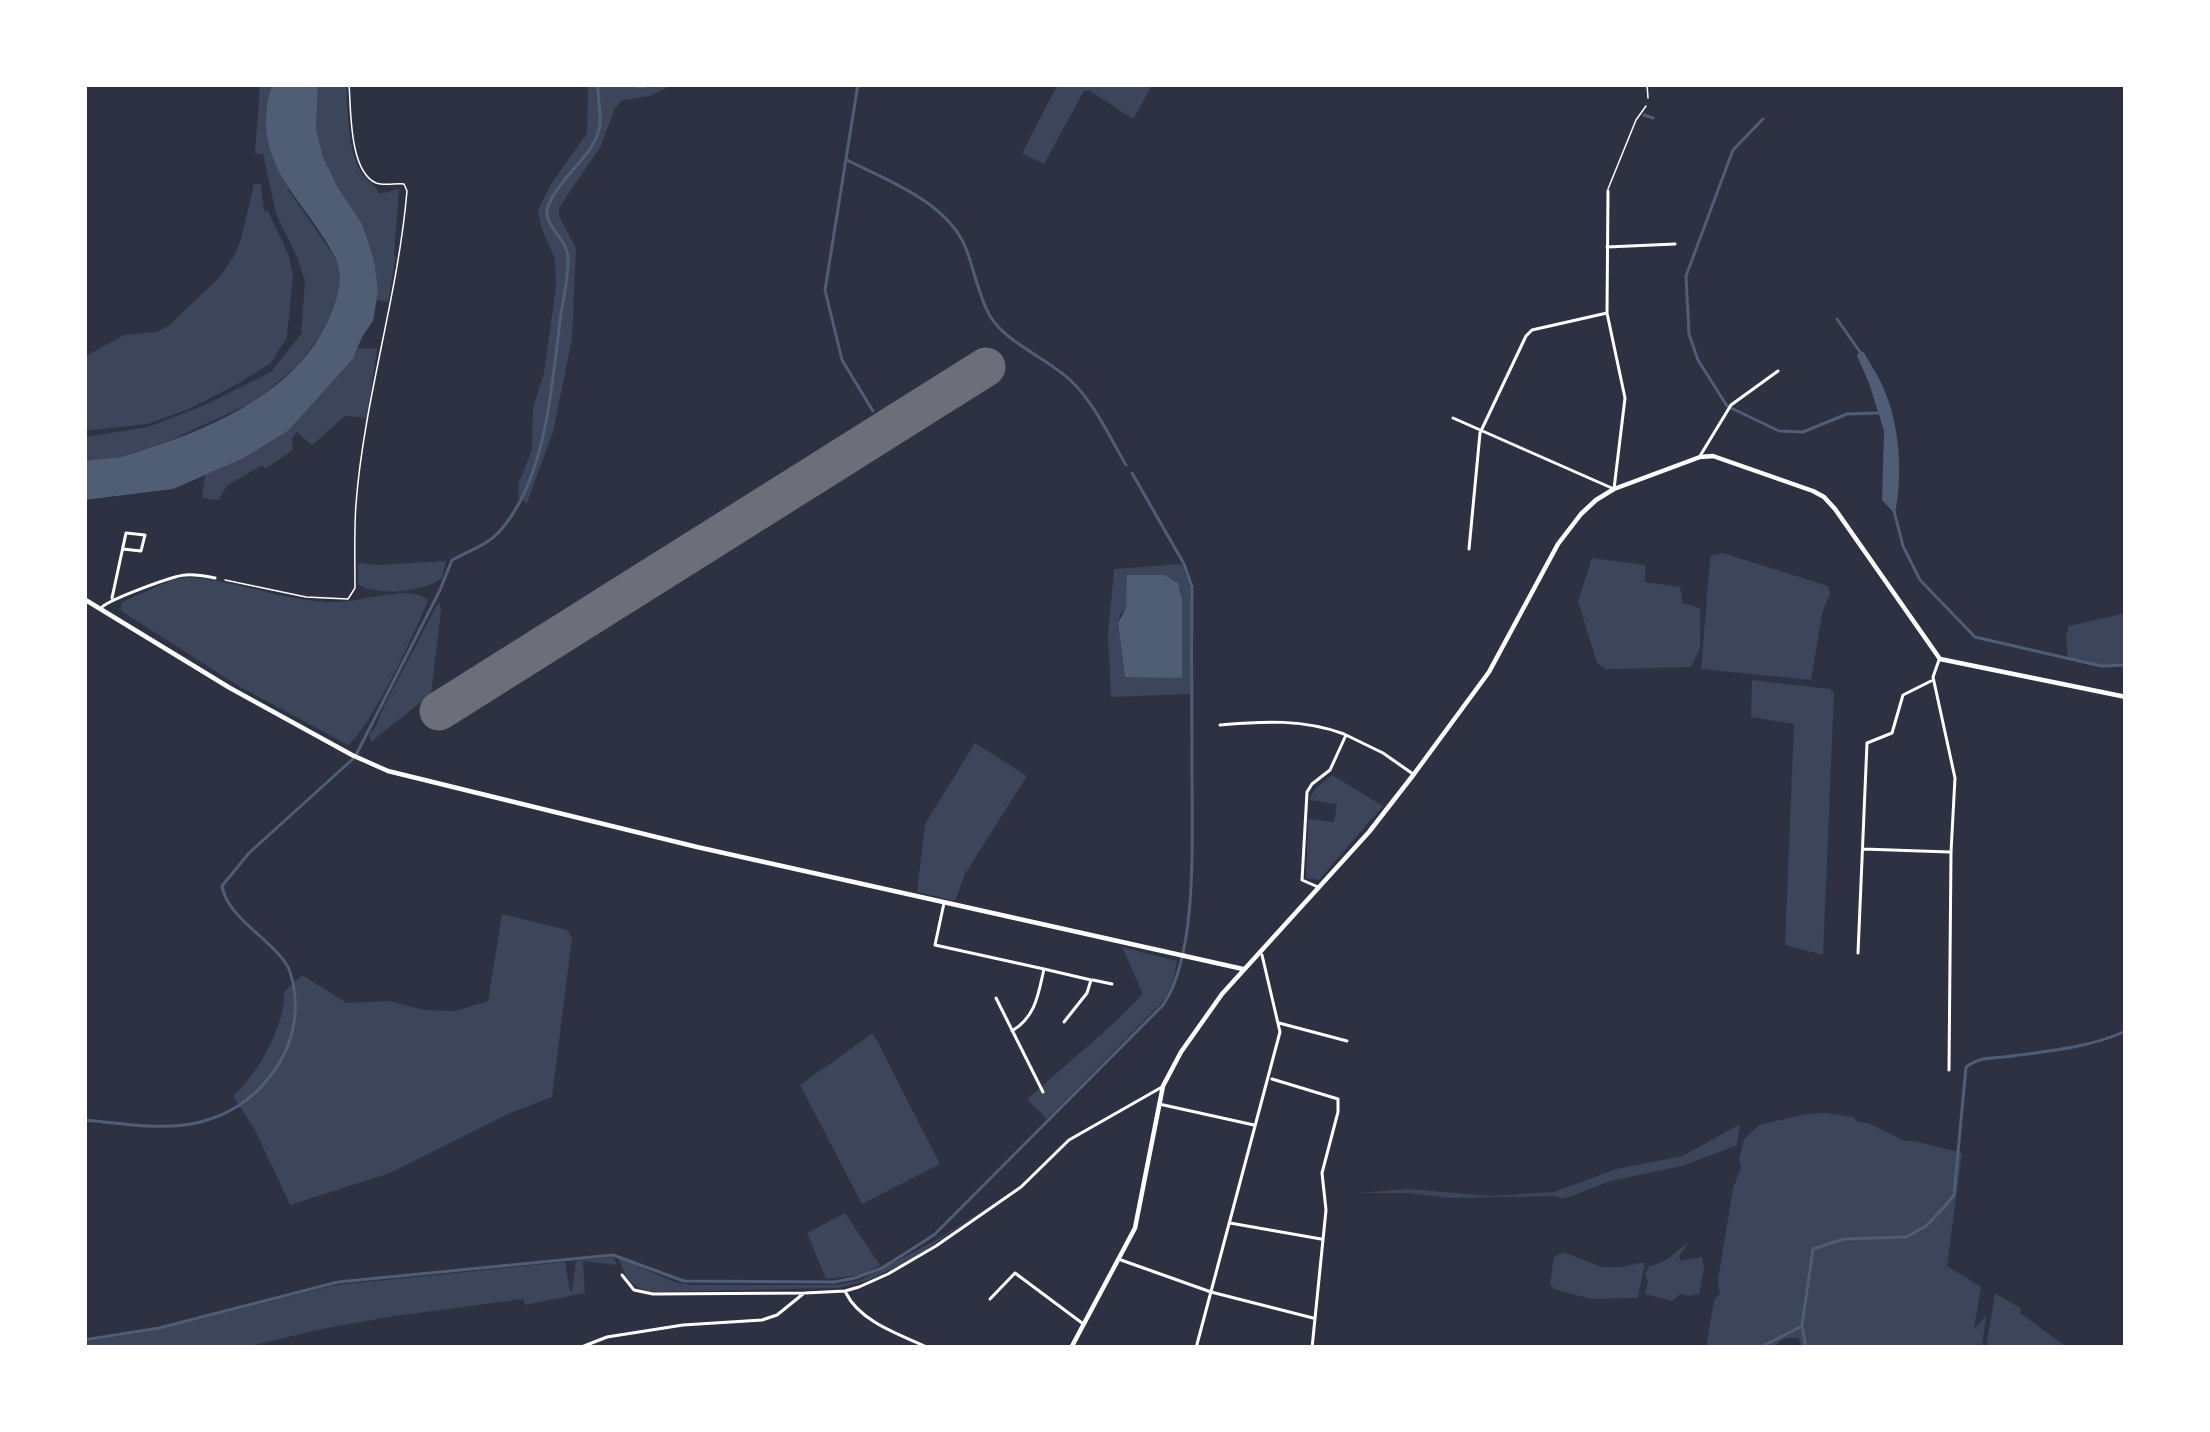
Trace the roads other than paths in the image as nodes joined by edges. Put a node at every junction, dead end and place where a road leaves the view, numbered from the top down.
1 (1646, 106) road end
2 (1608, 191) joint
3 (1675, 244) dead end
4 (1607, 247) junction
5 (1607, 313) junction
6 (1778, 371) dead end
7 (1454, 418) dead end
8 (1482, 430) junction
9 (1700, 457) junction
10 (1614, 489) junction
11 (123, 549) dead end
12 (1469, 549) dead end
13 (215, 578) road end
14 (84, 599) edge
15 (112, 599) junction
16 (100, 608) junction
17 (1940, 659) junction
18 (1934, 680) junction
19 (2126, 697) edge
20 (1220, 725) dead end
21 (1346, 735) junction
22 (1414, 774) junction
23 (1863, 849) junction
24 (1951, 852) junction
25 (1319, 887) junction
26 (944, 902) junction
27 (1261, 950) junction
28 (1858, 953) dead end
29 (1044, 969) junction
30 (1243, 969) junction
31 (1091, 980) junction
32 (1112, 984) dead end
33 (996, 998) dead end
34 (1064, 1022) dead end
35 (1279, 1023) junction
36 (1012, 1030) junction
37 (1347, 1041) dead end
38 (1948, 1070) dead end
39 (1268, 1078) junction
40 (1163, 1086) junction
41 (1043, 1092) dead end
42 (1160, 1104) junction
43 (1256, 1125) junction
44 (1229, 1223) junction
45 (1323, 1239) junction
46 (1119, 1259) junction
47 (622, 1275) dead end
48 (845, 1291) junction
49 (1211, 1292) junction
50 (805, 1293) junction
51 (990, 1299) dead end
52 (1315, 1319) junction
53 (1084, 1324) junction
54 (579, 1348) edge
55 (929, 1348) edge
56 (1071, 1348) edge
57 (1196, 1348) edge
58 (1312, 1348) edge

1 - 2 lane
2 - 4 street
3 - 4 street
4 - 5 street
5 - 8 street
5 - 10 street
6 - 9 street
7 - 8 street
8 - 10 street
8 - 12 street
9 - 10 street
9 - 17 street
10 - 22 street
11 - 15 street
13 - 15 street
14 - 16 street
15 - 16 street
16 - 26 street
17 - 18 street
17 - 19 street
18 - 23 street
18 - 24 street
20 - 21 street
21 - 22 street
21 - 25 street
22 - 25 street
23 - 24 street
23 - 28 street
24 - 38 street
25 - 27 street
26 - 29 street
26 - 30 street
27 - 30 street
27 - 35 street
29 - 31 street
29 - 36 street
30 - 40 street
31 - 32 street
31 - 34 street
33 - 36 street
35 - 37 street
35 - 39 street
36 - 41 street
39 - 43 street
39 - 45 street
40 - 42 street
40 - 48 street
42 - 43 street
42 - 46 street
43 - 44 street
44 - 45 street
44 - 49 street
45 - 52 street
46 - 49 street
46 - 53 street
47 - 50 street
48 - 50 street
48 - 55 street
49 - 52 street
49 - 57 street
50 - 54 street
51 - 53 street
52 - 58 street
53 - 56 street

